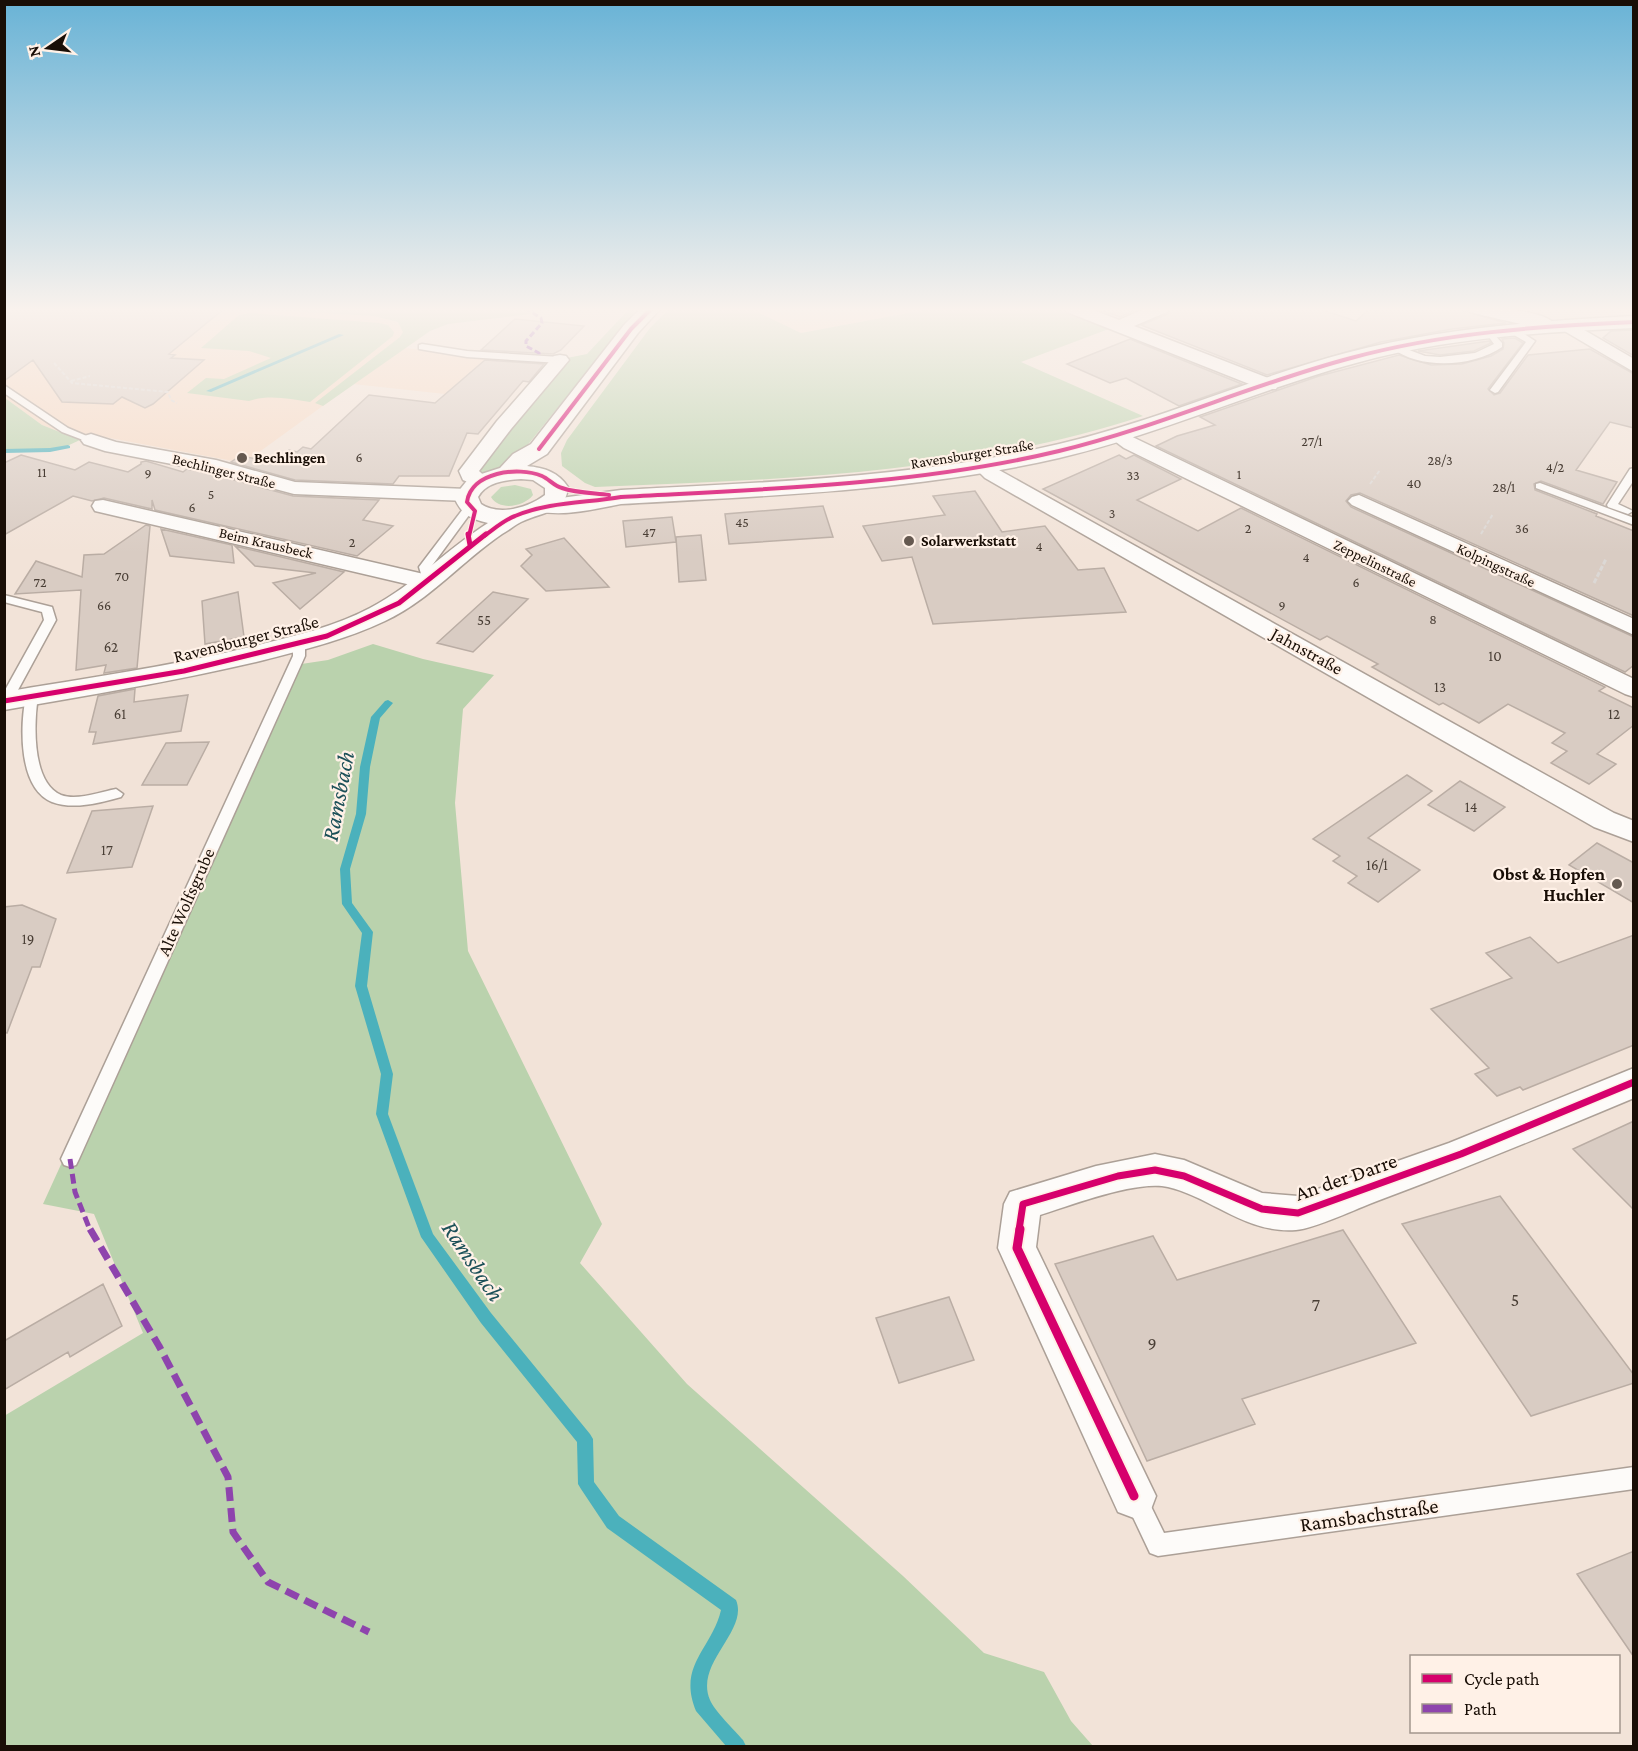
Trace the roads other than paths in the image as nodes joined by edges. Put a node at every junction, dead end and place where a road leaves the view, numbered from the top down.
1 (6, 390) edge
2 (534, 390) edge
3 (584, 390) edge
4 (1255, 390) edge
5 (1118, 436) junction
6 (91, 440) joint
7 (539, 449) junction
8 (983, 466) junction
9 (1634, 471) edge
10 (507, 473) junction
11 (1540, 486) dead end
12 (547, 489) junction
13 (473, 498) junction
14 (1359, 501) dead end
15 (103, 506) dead end
16 (1634, 513) edge
17 (514, 516) junction
18 (1634, 522) edge
19 (470, 545) junction
20 (429, 582) junction
21 (4, 598) edge
22 (1634, 628) edge
23 (298, 645) junction
24 (1634, 689) edge
25 (14, 699) edge
26 (116, 794) dead end
27 (1634, 832) edge
28 (1634, 1082) edge
29 (70, 1159) dead end
30 (1634, 1478) edge
31 (1134, 1496) joint

1 - 6 lane
2 - 13 street
3 - 7 street
4 - 5 street, Ravensburger Straße
5 - 8 street, Ravensburger Straße
5 - 24 street, Zeppelinstraße
6 - 13 street, Bechlinger Straße
7 - 10 street
7 - 12 street
8 - 12 street, Ravensburger Straße
8 - 27 street, Jahnstraße
9 - 16 lane
10 - 12 street, Ravensburger Straße
10 - 13 street, Ravensburger Straße
11 - 18 lane
12 - 17 street, Ravensburger Straße
13 - 17 street, Ravensburger Straße
13 - 19 street
13 - 20 lane
14 - 22 street, Kolpingstraße
15 - 20 street, Beim Krausbeck
17 - 19 street, Ravensburger Straße
19 - 20 street, Ravensburger Straße
20 - 23 street, Ravensburger Straße
21 - 25 lane
23 - 25 street, Ravensburger Straße
23 - 29 lane, Alte Wolfsgrube
25 - 26 lane
28 - 31 street, An der Darre
30 - 31 lane, Ramsbachstraße

